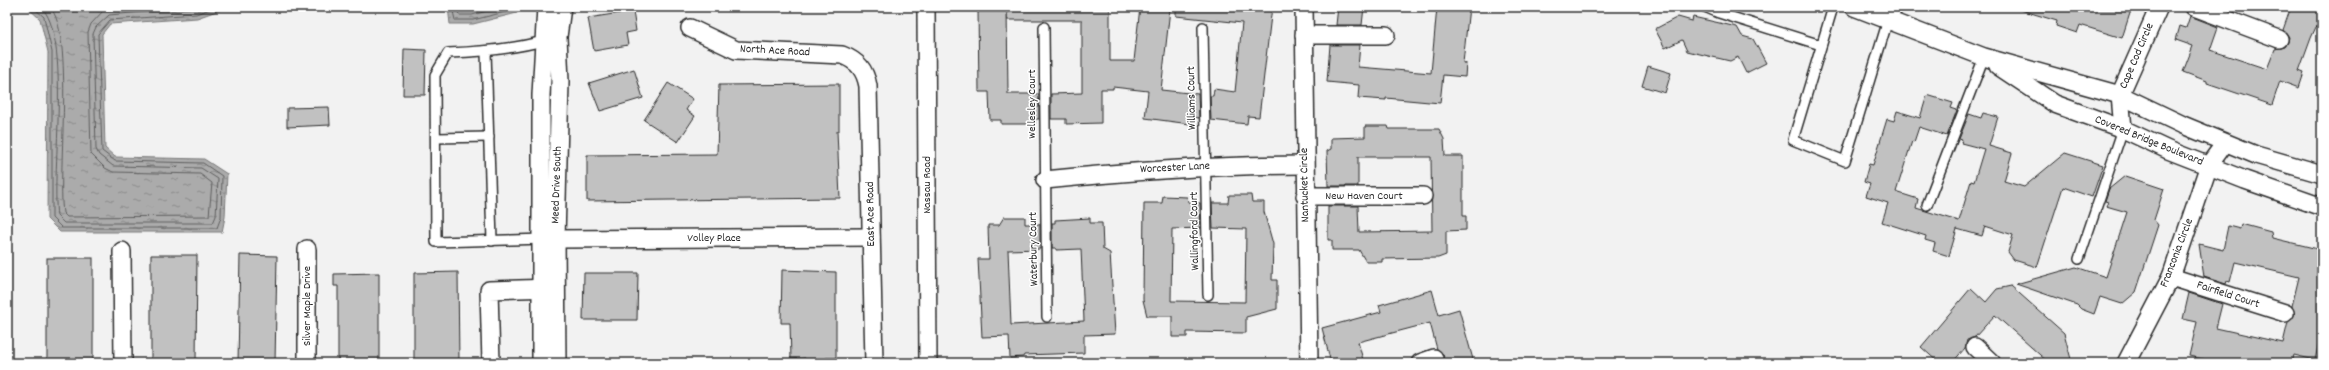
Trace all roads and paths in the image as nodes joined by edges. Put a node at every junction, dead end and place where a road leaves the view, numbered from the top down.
1 (546, 7) edge
2 (562, 7) edge
3 (926, 7) edge
4 (1304, 7) edge
5 (1705, 7) edge
6 (1833, 7) edge
7 (1854, 7) edge
8 (1900, 7) edge
9 (2158, 7) edge
10 (2194, 7) edge
11 (1888, 20) junction
12 (1044, 27) dead end
13 (1203, 27) dead end
14 (690, 28) dead end
15 (1386, 34) dead end
16 (1304, 35) junction
17 (550, 39) junction
18 (2279, 39) dead end
19 (1821, 46) junction
20 (486, 52) junction
21 (1984, 58) junction
22 (861, 66) joint
23 (2120, 95) junction
24 (2123, 129) junction
25 (488, 137) junction
26 (436, 138) junction
27 (2225, 142) junction
28 (1305, 165) junction
29 (2209, 165) junction
30 (1206, 168) junction
31 (2322, 174) edge
32 (1045, 180) junction
33 (1305, 196) junction
34 (1423, 196) dead end
35 (1927, 205) dead end
36 (2322, 207) edge
37 (872, 237) junction
38 (549, 239) junction
39 (492, 241) junction
40 (307, 249) dead end
41 (122, 251) dead end
42 (2079, 259) dead end
43 (2171, 277) junction
44 (550, 288) junction
45 (1208, 295) dead end
46 (2285, 313) dead end
47 (1047, 317) dead end
48 (1975, 347) dead end
49 (2128, 362) edge
50 (123, 363) edge
51 (306, 363) edge
52 (491, 363) edge
53 (541, 363) edge
54 (557, 363) edge
55 (874, 363) edge
56 (928, 363) edge
57 (1309, 363) edge
58 (1992, 363) edge

1 - 17 street, Meed Drive South
2 - 17 street, Meed Drive South
3 - 56 street, Nassau Road
4 - 16 street, Nantucket Circle
5 - 19 lane
6 - 19 lane
7 - 11 street, Covered Bridge Boulevard
8 - 11 lane
9 - 23 street, Cape Cod Circle
10 - 18 street
11 - 19 lane
11 - 21 street, Covered Bridge Boulevard
12 - 32 lane, Wellesley Court
13 - 30 lane, Williams Court
14 - 22 street, North Ace Road
15 - 16 street
16 - 28 street, Nantucket Circle
17 - 20 lane
17 - 38 street, Meed Drive South
20 - 25 lane
20 - 26 lane
21 - 23 street, Covered Bridge Boulevard
21 - 24 street, Covered Bridge Boulevard
21 - 35 lane
22 - 37 street, East Ace Road
23 - 24 street, Cape Cod Circle
23 - 27 street, Covered Bridge Boulevard
24 - 29 street, Covered Bridge Boulevard
24 - 42 lane
25 - 26 lane
25 - 39 lane
26 - 39 lane
27 - 29 street, Franconia Circle
27 - 31 street, Covered Bridge Boulevard
28 - 30 street, Worcester Lane
28 - 33 street, Nantucket Circle
29 - 36 street, Covered Bridge Boulevard
29 - 43 street, Franconia Circle
30 - 32 street, Worcester Lane
30 - 45 lane, Wallingford Court
32 - 47 lane, Waterbury Court
33 - 34 street, New Haven Court
33 - 57 street, Nantucket Circle
37 - 38 street, Volley Place
37 - 55 street, East Ace Road
38 - 39 lane
38 - 44 street, Meed Drive South
40 - 51 street, Silver Maple Drive
41 - 50 street
43 - 46 street, Fairfield Court
43 - 49 street, Franconia Circle
44 - 52 street
44 - 53 street, Meed Drive South
44 - 54 street, Meed Drive South
48 - 58 street

